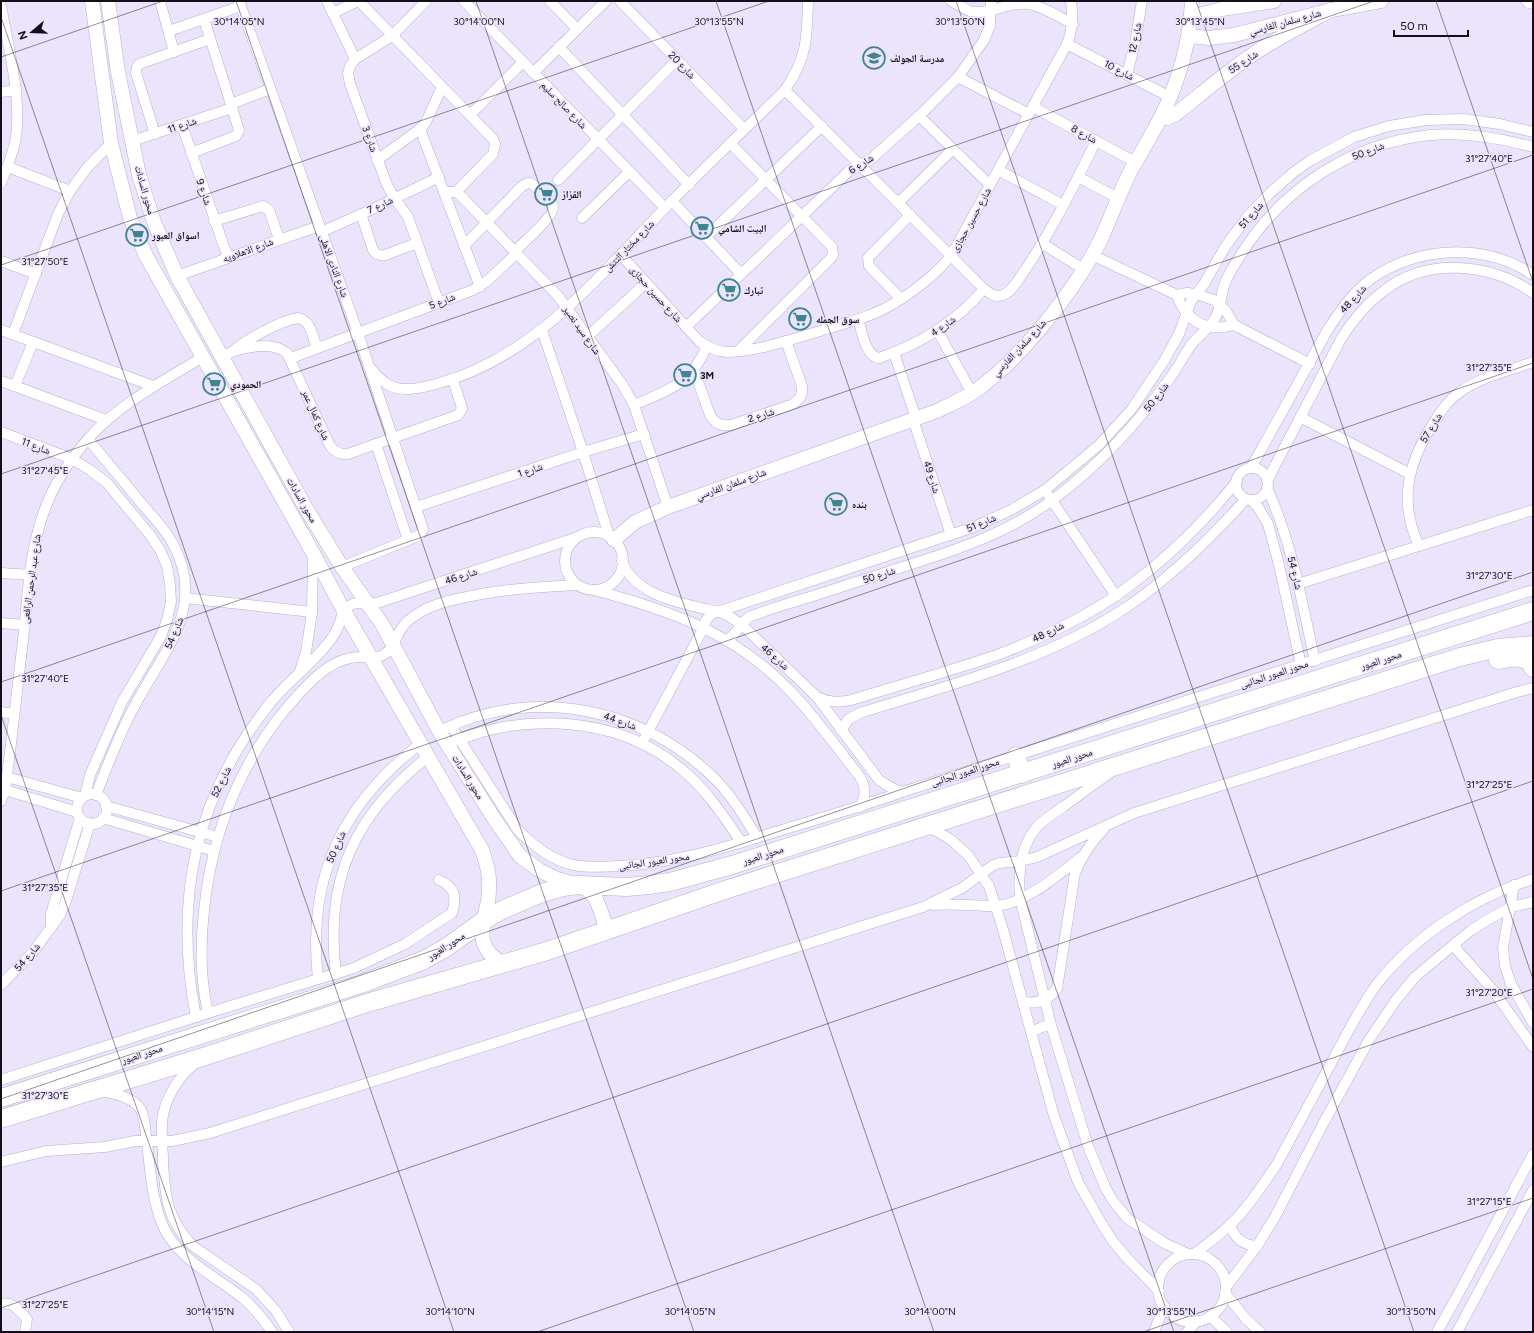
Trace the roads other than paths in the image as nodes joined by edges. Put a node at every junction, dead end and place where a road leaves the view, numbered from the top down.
1 (92, 1) edge
2 (108, 1) edge
3 (160, 1) edge
4 (327, 1) edge
5 (359, 1) edge
6 (426, 1) edge
7 (464, 1) edge
8 (550, 1) edge
9 (606, 1) edge
10 (620, 1) edge
11 (808, 1) edge
12 (951, 1) edge
13 (1071, 1) edge
14 (1142, 1) edge
15 (1192, 1) edge
16 (1274, 1) edge
17 (1529, 1) edge
18 (240, 2) edge
19 (1372, 2) edge
20 (1533, 2) edge
21 (1, 5) edge
22 (991, 5) edge
23 (1221, 5) edge
24 (1331, 10) junction
25 (333, 13) junction
26 (1191, 17) junction
27 (204, 19) junction
28 (1073, 24) junction
29 (577, 30) junction
30 (169, 32) junction
31 (392, 36) junction
32 (1189, 36) junction
33 (210, 40) junction
34 (1067, 44) junction
35 (559, 47) junction
36 (5, 51) edge
37 (174, 52) junction
38 (355, 59) junction
39 (677, 60) junction
40 (523, 62) junction
41 (534, 73) junction
42 (1127, 75) junction
43 (958, 77) junction
44 (442, 87) junction
45 (270, 89) junction
46 (16, 90) junction
47 (785, 90) junction
48 (1, 92) edge
49 (1170, 97) junction
50 (232, 106) junction
51 (1031, 110) junction
52 (470, 115) junction
53 (623, 115) junction
54 (919, 116) junction
55 (1161, 117) junction
56 (182, 125) junction
57 (822, 126) junction
58 (420, 128) junction
59 (744, 129) junction
60 (1533, 132) edge
61 (155, 134) junction
62 (598, 140) junction
63 (132, 141) junction
64 (1096, 141) junction
65 (111, 143) junction
66 (730, 143) junction
67 (1532, 145) edge
68 (953, 149) junction
69 (191, 153) junction
70 (1324, 153) joint
71 (377, 160) junction
72 (1135, 162) junction
73 (861, 165) junction
74 (8, 167) junction
75 (998, 170) junction
76 (629, 172) junction
77 (139, 175) junction
78 (439, 177) junction
79 (1078, 177) junction
80 (766, 179) junction
81 (120, 180) junction
82 (558, 180) dead end
83 (1, 183) edge
84 (689, 185) junction
85 (990, 185) junction
86 (70, 191) junction
87 (444, 192) junction
88 (456, 192) junction
89 (1118, 198) junction
90 (394, 199) junction
91 (898, 203) junction
92 (668, 205) junction
93 (1064, 206) junction
94 (361, 214) junction
95 (910, 215) junction
96 (801, 216) junction
97 (582, 218) dead end
98 (214, 221) junction
99 (154, 222) junction
100 (487, 222) junction
101 (320, 229) junction
102 (135, 230) junction
103 (706, 237) junction
104 (279, 239) junction
105 (417, 243) junction
106 (1043, 244) junction
107 (464, 246) junction
108 (516, 252) junction
109 (1466, 252) junction
110 (621, 255) junction
111 (1092, 255) junction
112 (951, 256) junction
113 (228, 258) junction
114 (1, 261) edge
115 (1466, 268) junction
116 (1083, 269) junction
117 (36, 274) junction
118 (741, 274) junction
119 (1533, 275) edge
120 (177, 276) junction
121 (646, 283) junction
122 (480, 287) junction
123 (984, 289) junction
124 (1533, 293) edge
125 (1196, 294) junction
126 (1177, 295) junction
127 (901, 299) junction
128 (439, 303) junction
129 (1221, 306) junction
130 (567, 307) junction
131 (1187, 314) junction
132 (858, 319) junction
133 (1234, 325) junction
134 (686, 327) junction
135 (1209, 327) junction
136 (1, 330) edge
137 (542, 330) junction
138 (937, 330) junction
139 (358, 333) junction
140 (13, 334) junction
141 (587, 337) junction
142 (786, 341) junction
143 (33, 342) junction
144 (707, 346) junction
145 (317, 348) junction
146 (738, 351) junction
147 (894, 353) junction
148 (226, 354) junction
149 (203, 357) junction
150 (291, 358) junction
151 (1533, 362) edge
152 (1310, 364) junction
153 (370, 368) junction
154 (694, 370) junction
155 (454, 380) junction
156 (1, 381) edge
157 (15, 386) junction
158 (153, 386) junction
159 (972, 392) junction
160 (634, 405) junction
161 (1300, 417) junction
162 (914, 419) junction
163 (106, 420) junction
164 (1, 432) edge
165 (644, 434) junction
166 (88, 439) junction
167 (393, 439) junction
168 (376, 444) junction
169 (583, 452) junction
170 (72, 459) junction
171 (1251, 468) junction
172 (1410, 474) junction
173 (1236, 481) junction
174 (1267, 485) junction
175 (1045, 490) junction
176 (1248, 499) junction
177 (1052, 500) junction
178 (416, 507) junction
179 (668, 507) junction
180 (1533, 510) edge
181 (951, 535) junction
182 (575, 538) junction
183 (611, 538) junction
184 (408, 540) junction
185 (1419, 546) junction
186 (313, 553) junction
187 (622, 561) junction
188 (342, 566) junction
189 (1, 573) edge
190 (30, 575) junction
191 (1298, 584) junction
192 (577, 585) junction
193 (594, 590) junction
194 (1533, 590) edge
195 (1116, 596) junction
196 (185, 598) junction
197 (369, 604) junction
198 (344, 611) junction
199 (1533, 611) edge
200 (312, 612) junction
201 (715, 612) junction
202 (1, 623) edge
203 (741, 624) junction
204 (25, 625) junction
205 (704, 627) junction
206 (1039, 637) junction
207 (727, 640) junction
208 (1533, 645) edge
209 (393, 646) junction
210 (1047, 649) junction
211 (372, 658) junction
212 (1315, 661) junction
213 (1300, 665) junction
214 (1429, 666) junction
215 (1533, 668) edge
216 (300, 671) junction
217 (1533, 688) edge
218 (817, 697) junction
219 (1, 712) edge
220 (14, 714) junction
221 (445, 728) junction
222 (841, 730) junction
223 (648, 731) junction
224 (453, 741) junction
225 (421, 743) junction
226 (642, 743) junction
227 (429, 756) junction
228 (1016, 756) junction
229 (1125, 763) junction
230 (1022, 774) junction
231 (7, 777) junction
232 (5, 790) junction
233 (902, 792) junction
234 (96, 795) junction
235 (83, 797) junction
236 (1, 801) edge
237 (106, 806) junction
238 (860, 807) junction
239 (79, 815) junction
240 (103, 818) junction
241 (1122, 818) junction
242 (90, 824) junction
243 (927, 826) junction
244 (201, 832) junction
245 (218, 837) junction
246 (757, 838) junction
247 (741, 842) junction
248 (197, 846) junction
249 (214, 851) junction
250 (1082, 857) junction
251 (1021, 862) junction
252 (981, 874) junction
253 (439, 880) dead end
254 (1533, 880) edge
255 (578, 885) junction
256 (1514, 885) junction
257 (1020, 898) junction
258 (1533, 902) edge
259 (996, 906) junction
260 (923, 907) junction
261 (1511, 908) junction
262 (483, 921) junction
263 (51, 928) junction
264 (604, 931) junction
265 (1454, 944) junction
266 (504, 964) junction
267 (336, 974) junction
268 (318, 979) junction
269 (1, 985) edge
270 (1044, 1000) junction
271 (1023, 1002) junction
272 (208, 1013) junction
273 (196, 1017) junction
274 (1533, 1023) edge
275 (1051, 1025) junction
276 (1031, 1032) junction
277 (1533, 1047) edge
278 (206, 1056) junction
279 (1, 1080) edge
280 (93, 1090) junction
281 (1, 1098) edge
282 (1, 1119) edge
283 (162, 1140) junction
284 (146, 1142) junction
285 (1533, 1154) edge
286 (1, 1162) edge
287 (1533, 1190) edge
288 (1230, 1224) junction
289 (1257, 1246) junction
290 (1191, 1254) junction
291 (257, 1290) junction
292 (1226, 1290) junction
293 (1159, 1291) junction
294 (245, 1300) junction
295 (1, 1304) edge
296 (1164, 1306) junction
297 (1210, 1316) junction
298 (1197, 1321) junction
299 (25, 1332) edge
300 (272, 1332) edge
301 (289, 1332) edge
302 (1154, 1332) edge
303 (1187, 1332) edge
304 (1227, 1332) edge
305 (1260, 1332) edge
306 (1437, 1332) edge
307 (1457, 1332) edge

1 - 65 street, محور السادات
2 - 63 street, محور السادات
3 - 30 street
4 - 25 street
5 - 25 street
5 - 31 street
6 - 31 street
7 - 40 street, شارع صالح سليم
8 - 29 street
9 - 29 street
10 - 39 street, شارع 20
11 - 47 street, شارع مختار التتش
12 - 22 street
13 - 28 street, شارع حسين حجازى
14 - 42 street, شارع 12
15 - 26 street, شارع سلمان الفارسي
16 - 23 street
17 - 20 street
18 - 27 street
18 - 45 street, شارع النادى الاهلى
19 - 24 street, شارع سلمان الفارسي
21 - 36 street
22 - 28 street
22 - 43 street, شارع 6
23 - 26 street
24 - 32 street, شارع سلمان الفارسي
24 - 55 street, شارع 55
25 - 38 street
26 - 32 street, شارع سلمان الفارسي
27 - 30 street
27 - 33 street
28 - 34 street, شارع حسين حجازى
29 - 35 street
30 - 37 street
31 - 38 street
31 - 44 street
32 - 49 street, شارع سلمان الفارسي
33 - 37 street
33 - 50 street
34 - 42 street, شارع 10
34 - 51 street, شارع حسين حجازى
35 - 41 street
35 - 53 street
36 - 46 street
37 - 61 street
38 - 71 street, شارع 3
39 - 53 street
39 - 59 street, شارع 20
40 - 41 street, شارع صالح سليم
40 - 52 street
41 - 62 street, شارع صالح سليم
42 - 49 street, شارع 10
43 - 51 street, شارع 8
43 - 54 street, شارع 6
44 - 52 street
44 - 58 street
45 - 50 street, شارع 11
45 - 101 street, شارع النادى الاهلى
46 - 48 street
46 - 74 street
47 - 57 street
47 - 59 street, شارع مختار التتش
49 - 55 street, شارع سلمان الفارسي
50 - 56 street, شارع 11
50 - 69 street
51 - 64 street, شارع 8
51 - 75 street, شارع حسين حجازى
52 - 88 street
53 - 62 street
53 - 84 street
54 - 68 street
54 - 73 street, شارع 6
55 - 72 street, شارع سلمان الفارسي
56 - 61 street, شارع 11
56 - 69 street, شارع 9
57 - 73 street
57 - 80 street
58 - 71 street
58 - 78 street
59 - 66 street, شارع مختار التتش
60 - 70 street, شارع 50
61 - 63 street, شارع 11
62 - 76 street, شارع صالح سليم
62 - 82 street
63 - 77 street, محور السادات
64 - 72 street, شارع 8
64 - 79 street
65 - 81 street, محور السادات
65 - 86 street
66 - 80 street
66 - 84 street, شارع مختار التتش
67 - 129 street, شارع 50
68 - 85 street
68 - 91 street
69 - 98 street, شارع 9
70 - 125 street, شارع 51
71 - 90 street, شارع 3
72 - 89 street, شارع سلمان الفارسي
73 - 91 street
73 - 96 street, شارع 6
74 - 83 street
74 - 86 street
75 - 85 street, شارع حسين حجازى
75 - 93 street
76 - 92 street, شارع صالح سليم
76 - 97 street
77 - 81 street
77 - 99 street, محور السادات
78 - 87 street
78 - 90 street, شارع 7
79 - 89 street
79 - 93 street
80 - 96 street
80 - 103 street
81 - 102 street, محور السادات
84 - 92 street, شارع مختار التتش
85 - 112 street, شارع حسين حجازى
86 - 117 street
87 - 88 street
87 - 107 street
88 - 100 street, شارع سيد نصير
89 - 111 street, شارع سلمان الفارسي
90 - 94 street, شارع 7
90 - 105 street, شارع 3
91 - 95 street
92 - 103 street, شارع صالح سليم
92 - 110 street, شارع مختار التتش
93 - 106 street
94 - 101 street, شارع 7
94 - 105 street
95 - 112 street
95 - 127 street
96 - 118 street, شارع 6
96 - 146 street
98 - 104 street
98 - 113 street, شارع 9
99 - 102 street
99 - 120 street, محور السادات
100 - 107 street
100 - 108 street, شارع سيد نصير
100 - 108 street, شارع 5
101 - 104 street, شارع الاهلاويه
101 - 139 street, شارع النادى الاهلى
102 - 149 street, محور السادات
103 - 118 street, شارع صالح سليم
104 - 113 street, شارع الاهلاويه
105 - 128 street, شارع 3
106 - 116 street
106 - 123 street
107 - 122 street
108 - 122 street, شارع 5
108 - 130 street, شارع سيد نصير
109 - 115 street
109 - 119 street, شارع 48
109 - 152 street, شارع 48
110 - 121 street, شارع حسين حجازى
110 - 130 street, شارع مختار التتش
111 - 116 street, شارع سلمان الفارسي
111 - 126 street
112 - 123 street
112 - 127 street, شارع حسين حجازى
113 - 120 street, شارع الاهلاويه
114 - 117 street
115 - 124 street, شارع 48
115 - 161 street, شارع 48
116 - 159 street, شارع سلمان الفارسي
117 - 140 street
118 - 134 street, شارع 6
120 - 148 street, محور السادات
121 - 134 street, شارع حسين حجازى
121 - 141 street
122 - 128 street, شارع 5
123 - 138 street, شارع 4
125 - 126 street
125 - 129 street
125 - 131 street, شارع 51
126 - 131 street
127 - 132 street, شارع حسين حجازى
128 - 139 street, شارع 5
129 - 133 street
129 - 135 street, شارع 50
130 - 137 street, شارع مختار التتش
130 - 141 street, شارع سيد نصير
131 - 135 street
131 - 175 street, شارع 51
132 - 142 street, شارع حسين حجازى
132 - 147 street, شارع 4
133 - 135 street
133 - 152 street
134 - 144 street, شارع حسين حجازى
135 - 177 street, شارع 50
136 - 140 street
137 - 155 street, شارع مختار التتش
137 - 169 street
138 - 147 street, شارع 4
138 - 159 street
139 - 145 street, شارع 5
139 - 153 street, شارع النادى الاهلى
140 - 143 street
141 - 160 street, شارع سيد نصير
142 - 146 street, شارع حسين حجازى
142 - 154 street, شارع 2
143 - 157 street
143 - 158 street
144 - 146 street, شارع حسين حجازى
144 - 154 street
145 - 148 street
145 - 150 street, شارع 5
147 - 162 street
148 - 150 street
148 - 188 street, محور السادات
149 - 158 street, شارع عبد الرحمن الرافعى
149 - 186 street, محور السادات
150 - 168 street, شارع كمال عمر
151 - 172 street, شارع 57
152 - 171 street, شارع 48
153 - 155 street, شارع مختار التتش
153 - 167 street, شارع النادى الاهلى
154 - 160 street
155 - 167 street, شارع كمال عمر
156 - 157 street
157 - 163 street
158 - 163 street, شارع عبد الرحمن الرافعى
159 - 162 street, شارع سلمان الفارسي
160 - 165 street, شارع سيد نصير
161 - 172 street
161 - 174 street, شارع 48
162 - 179 street, شارع سلمان الفارسي
162 - 181 street, شارع 49
163 - 166 street, شارع عبد الرحمن الرافعى
164 - 170 street, شارع 11
165 - 169 street, شارع 1
165 - 179 street, شارع سيد نصير
166 - 170 street, شارع عبد الرحمن الرافعى
166 - 196 street, شارع 54
167 - 168 street, شارع كمال عمر
167 - 178 street, شارع النادى الاهلى
168 - 184 street
169 - 178 street, شارع 1
169 - 183 street
170 - 190 street, شارع عبد الرحمن الرافعى
170 - 235 street, شارع 54
171 - 173 street
171 - 174 street
172 - 185 street, شارع 57
173 - 176 street
173 - 195 street, شارع 48
174 - 176 street
174 - 191 street, شارع 54
175 - 177 street
175 - 181 street, شارع 51
176 - 210 street, شارع 48
176 - 213 street, شارع 54
177 - 195 street
177 - 203 street, شارع 50
178 - 184 street, شارع النادى الاهلى
179 - 183 street, شارع سلمان الفارسي
180 - 185 street
181 - 201 street, شارع 51
182 - 183 street
182 - 192 street
182 - 197 street, شارع 46
183 - 187 street
184 - 188 street
185 - 191 street
186 - 198 street, محور السادات
186 - 200 street
187 - 193 street
187 - 201 street, شارع 46
188 - 197 street, محور السادات
189 - 190 street
190 - 204 street, شارع عبد الرحمن الرافعى
191 - 212 street, شارع 54
192 - 193 street
192 - 209 street, شارع 46
193 - 205 street, شارع 46
194 - 212 street, محور العبور الجانبى
195 - 206 street, شارع 48
196 - 200 street
196 - 234 street, شارع 54
197 - 198 street
197 - 209 street, محور السادات
198 - 211 street, محور السادات
198 - 216 street, شارع 52
199 - 230 highway, محور العبور
200 - 216 street
201 - 203 street, شارع 46
201 - 205 street
202 - 204 street
203 - 207 street, شارع 50
203 - 218 street, شارع 46
204 - 220 street, شارع عبد الرحمن الرافعى
205 - 207 street, شارع 46
205 - 223 street
206 - 210 street
206 - 218 street, شارع 48
207 - 238 street, شارع 46
208 - 214 highway, محور العبور
209 - 211 street, شارع 52
209 - 221 street, محور السادات
210 - 222 street, شارع 48
211 - 225 street, محور السادات
211 - 245 street, شارع 52
212 - 213 street, محور العبور الجانبى
213 - 228 street, محور العبور الجانبى
214 - 215 highway
214 - 229 highway, محور العبور
216 - 244 street, شارع 52
217 - 241 street
218 - 222 street, شارع 46
219 - 220 street
220 - 231 street, شارع عبد الرحمن الرافعى
221 - 223 street, شارع 44
221 - 224 street, محور السادات
222 - 233 street, شارع 46
223 - 226 street
223 - 246 street, شارع 44
224 - 226 street, شارع 44
224 - 247 street, محور العبور الجانبى
224 - 255 street, محور السادات
225 - 227 street, محور السادات
225 - 268 street, شارع 50
226 - 247 street, شارع 44
227 - 262 street, محور السادات
227 - 267 street, شارع 50
228 - 230 highway
228 - 233 street, محور العبور الجانبى
229 - 243 highway, محور العبور
229 - 251 street
230 - 255 highway, محور العبور
231 - 232 street, شارع عبد الرحمن الرافعى
231 - 235 street
232 - 236 street, شارع عبد الرحمن الرافعى
232 - 239 street
233 - 238 street, محور العبور الجانبى
234 - 235 street
234 - 237 street
235 - 239 street
237 - 240 street
237 - 244 street
238 - 246 street, محور العبور الجانبى
239 - 242 street
239 - 263 street
240 - 242 street
240 - 248 street
241 - 250 street
241 - 251 street
242 - 263 street, شارع 54
243 - 252 street
243 - 264 highway, محور العبور
244 - 245 street
244 - 248 street, شارع 52
245 - 249 street, شارع 52
246 - 247 street, محور العبور الجانبى
248 - 249 street
248 - 273 street, شارع 52
249 - 272 street, شارع 52
250 - 257 street
250 - 270 street
251 - 252 street
251 - 257 street
252 - 259 street
252 - 260 street
253 - 267 street
254 - 256 street
255 - 262 highway, محور العبور
255 - 264 street, محور السادات
256 - 261 street
256 - 288 street
257 - 259 street
257 - 270 street
258 - 261 street
259 - 260 street
259 - 271 street
260 - 283 street
261 - 265 street
261 - 274 street
262 - 266 street, محور السادات
262 - 281 highway, محور العبور
263 - 269 street, شارع 54
264 - 266 highway, محور العبور
265 - 277 street
265 - 289 street
266 - 278 highway, محور العبور
267 - 268 street
268 - 272 street
270 - 271 street
270 - 275 street
271 - 276 street
272 - 273 street
273 - 279 street
275 - 276 street
275 - 290 street
276 - 293 street
278 - 280 highway, محور العبور
278 - 283 street
280 - 282 highway, محور العبور
280 - 284 street
283 - 284 street
283 - 291 street
284 - 286 street
284 - 294 street
285 - 306 street
287 - 307 street
288 - 289 street
288 - 290 street
289 - 292 street
290 - 292 street
290 - 293 street
291 - 294 street
291 - 301 street
292 - 297 street
292 - 305 street
293 - 296 street
294 - 300 street
295 - 299 street
296 - 298 street
296 - 302 street
297 - 298 street
297 - 304 street
298 - 303 street

